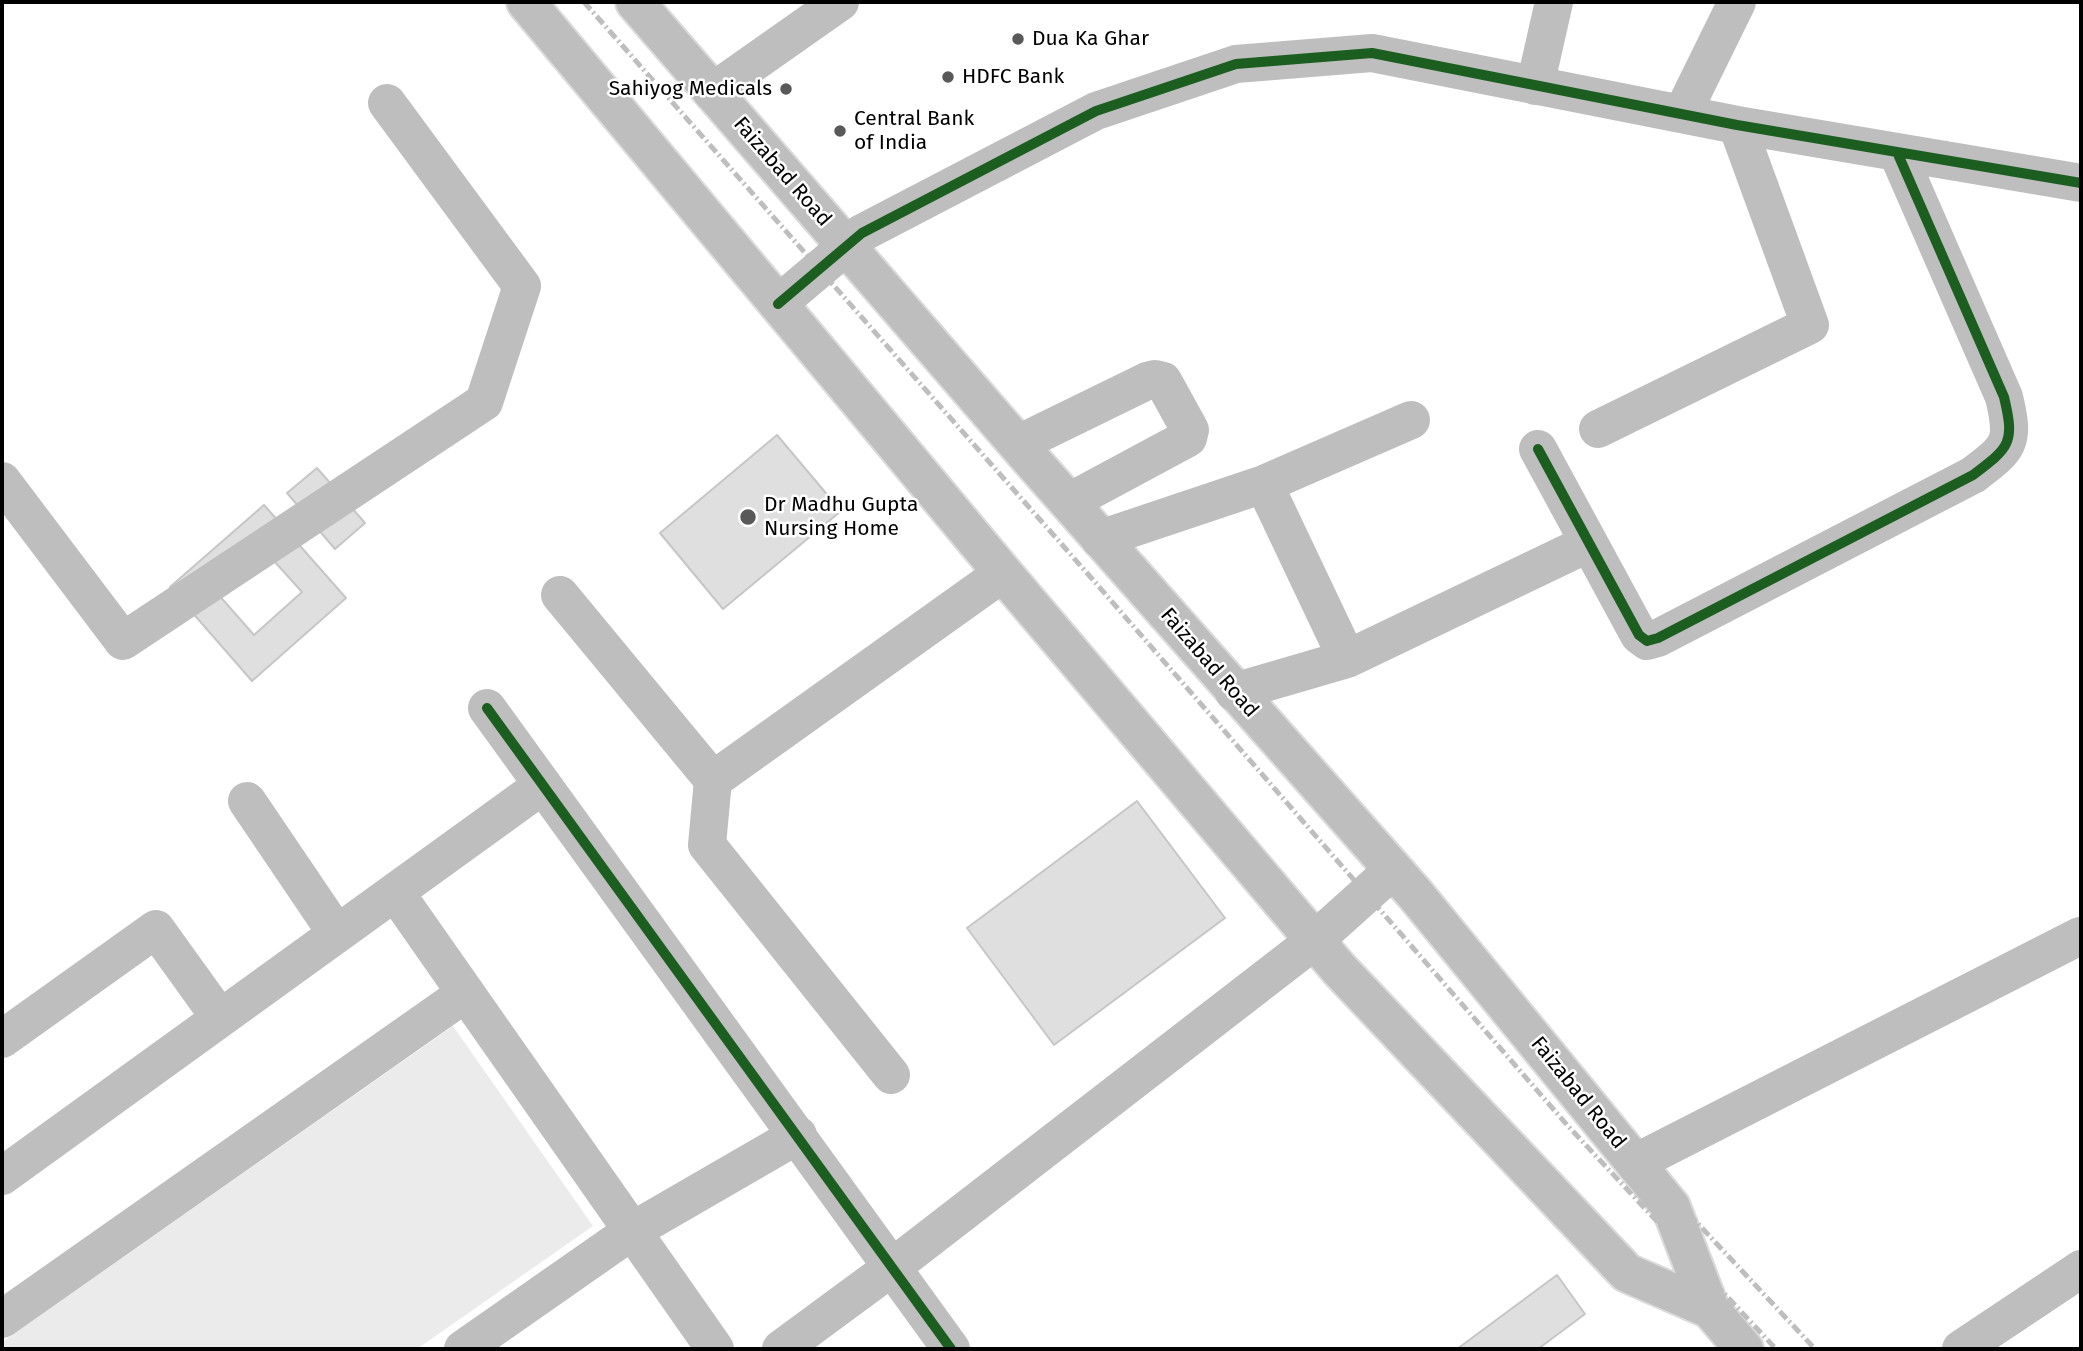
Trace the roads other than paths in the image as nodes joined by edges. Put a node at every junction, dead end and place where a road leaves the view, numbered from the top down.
1 (526, 2) edge
2 (635, 2) edge
3 (840, 2) edge
4 (1554, 2) edge
5 (1737, 2) edge
6 (1535, 86) junction
7 (712, 92) junction
8 (387, 103) dead end
9 (1682, 114) junction
10 (1737, 125) junction
11 (1897, 152) junction
12 (2081, 183) edge
13 (845, 246) junction
14 (778, 304) junction
15 (1411, 420) dead end
16 (1598, 429) dead end
17 (1017, 444) junction
18 (1538, 449) dead end
19 (2, 481) edge
20 (1264, 484) junction
21 (1069, 502) junction
22 (1100, 539) junction
23 (1589, 543) junction
24 (1003, 573) junction
25 (561, 595) dead end
26 (1347, 659) junction
27 (1234, 692) junction
28 (487, 708) dead end
29 (713, 780) junction
30 (543, 785) junction
31 (247, 801) dead end
32 (1393, 870) junction
33 (395, 892) junction
34 (337, 934) junction
35 (2080, 936) edge
36 (1314, 941) junction
37 (466, 993) junction
38 (220, 1018) junction
39 (2, 1039) edge
40 (891, 1075) dead end
41 (798, 1135) junction
42 (1635, 1163) junction
43 (2, 1176) edge
44 (632, 1231) junction
45 (891, 1268) junction
46 (2081, 1269) edge
47 (1710, 1309) junction
48 (2, 1319) edge
49 (463, 1349) edge
50 (715, 1349) edge
51 (781, 1349) edge
52 (951, 1349) edge
53 (1744, 1349) edge
54 (1961, 1349) edge

1 - 14 street
2 - 7 street, Faizabad Road
3 - 7 street
4 - 6 street
5 - 9 street
6 - 9 street
6 - 13 street
7 - 13 street, Faizabad Road
8 - 19 street
9 - 10 street
10 - 11 street
10 - 16 street
11 - 12 street
11 - 23 street
13 - 14 street
13 - 17 street, Faizabad Road
14 - 24 street
15 - 20 street
17 - 21 street, Faizabad Road
17 - 21 street
18 - 23 street
20 - 22 street
20 - 26 street
21 - 22 street, Faizabad Road
22 - 27 street, Faizabad Road
23 - 26 street
24 - 29 street
24 - 36 street
25 - 29 street
26 - 27 street
27 - 32 street, Faizabad Road
28 - 30 street
29 - 40 street
30 - 33 street
30 - 41 street
31 - 34 street
32 - 36 street
32 - 42 street, Faizabad Road
33 - 34 street
33 - 37 street
34 - 38 street
35 - 42 street
36 - 45 street
36 - 47 street
37 - 44 street
37 - 48 street
38 - 39 street
38 - 43 street
41 - 44 street
41 - 45 street
42 - 47 street, Faizabad Road
44 - 49 street
44 - 50 street
45 - 51 street
45 - 52 street
46 - 54 street
47 - 53 street, Faizabad Road

